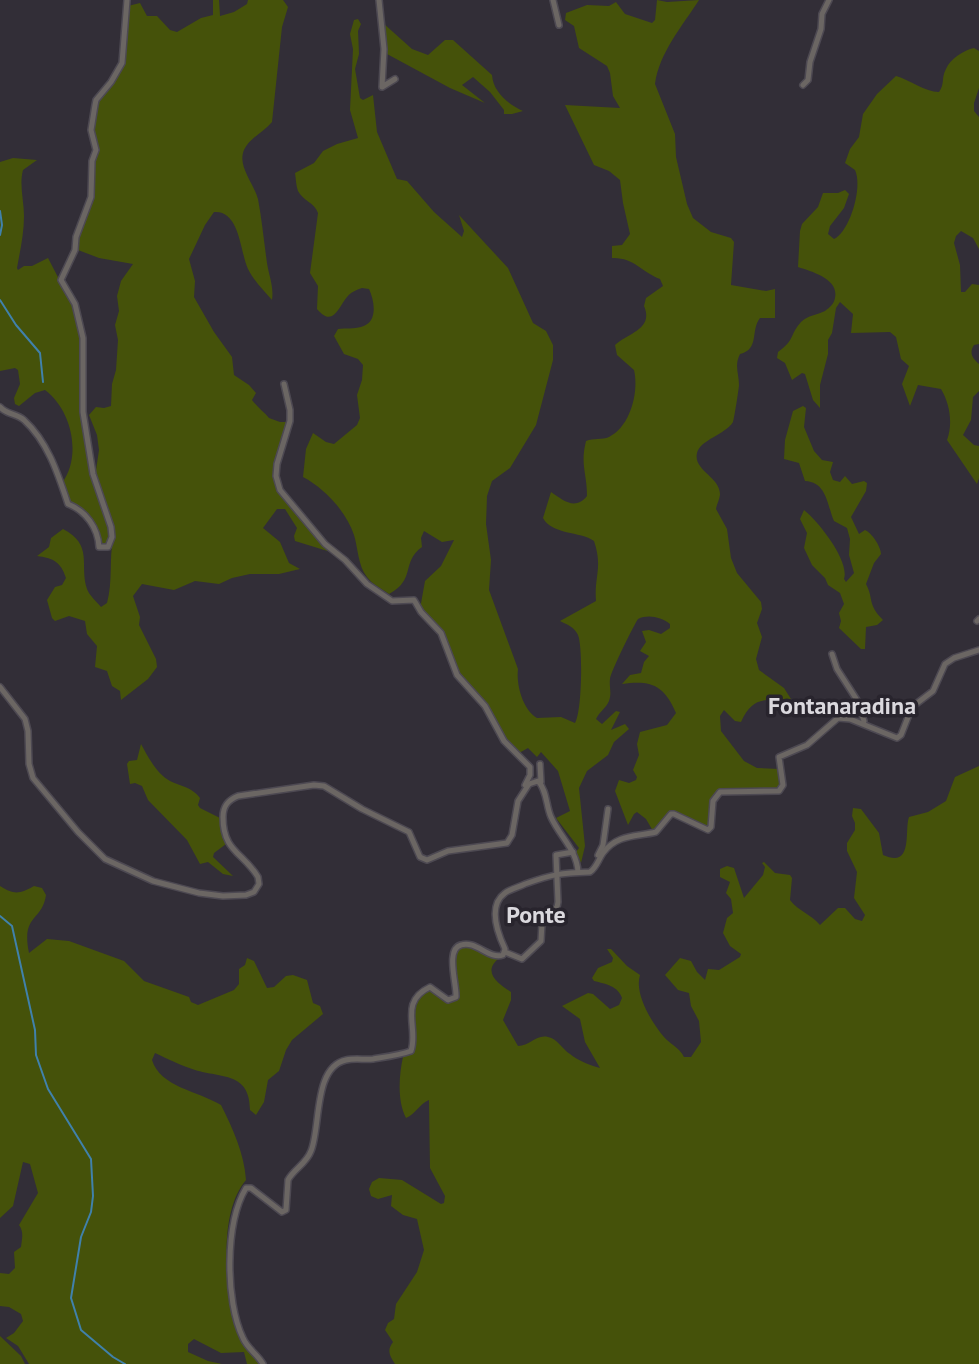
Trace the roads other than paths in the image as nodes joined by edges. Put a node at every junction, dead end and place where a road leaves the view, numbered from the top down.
1 (127, 0) edge
2 (379, 0) edge
3 (553, 0) edge
4 (830, 0) edge
5 (558, 25) dead end
6 (396, 79) dead end
7 (803, 85) dead end
8 (284, 384) dead end
9 (0, 407) edge
10 (979, 650) edge
11 (832, 654) dead end
12 (0, 687) edge
13 (845, 718) junction
14 (864, 721) junction
15 (883, 733) junction
16 (540, 764) dead end
17 (541, 782) junction
18 (524, 790) junction
19 (608, 809) dead end
20 (573, 852) junction
21 (595, 868) junction
22 (578, 872) junction
23 (556, 873) junction
24 (505, 952) junction
25 (263, 1364) edge

1 - 9 street
2 - 6 street
3 - 5 street
4 - 7 street
8 - 18 street
10 - 15 street
11 - 14 street
12 - 18 street
13 - 14 street
13 - 15 street
13 - 21 street
14 - 15 street
16 - 17 street
17 - 18 street
17 - 20 street
19 - 21 street
20 - 22 street
20 - 23 street
21 - 22 street
22 - 23 street
23 - 24 street
23 - 24 street
24 - 25 street

